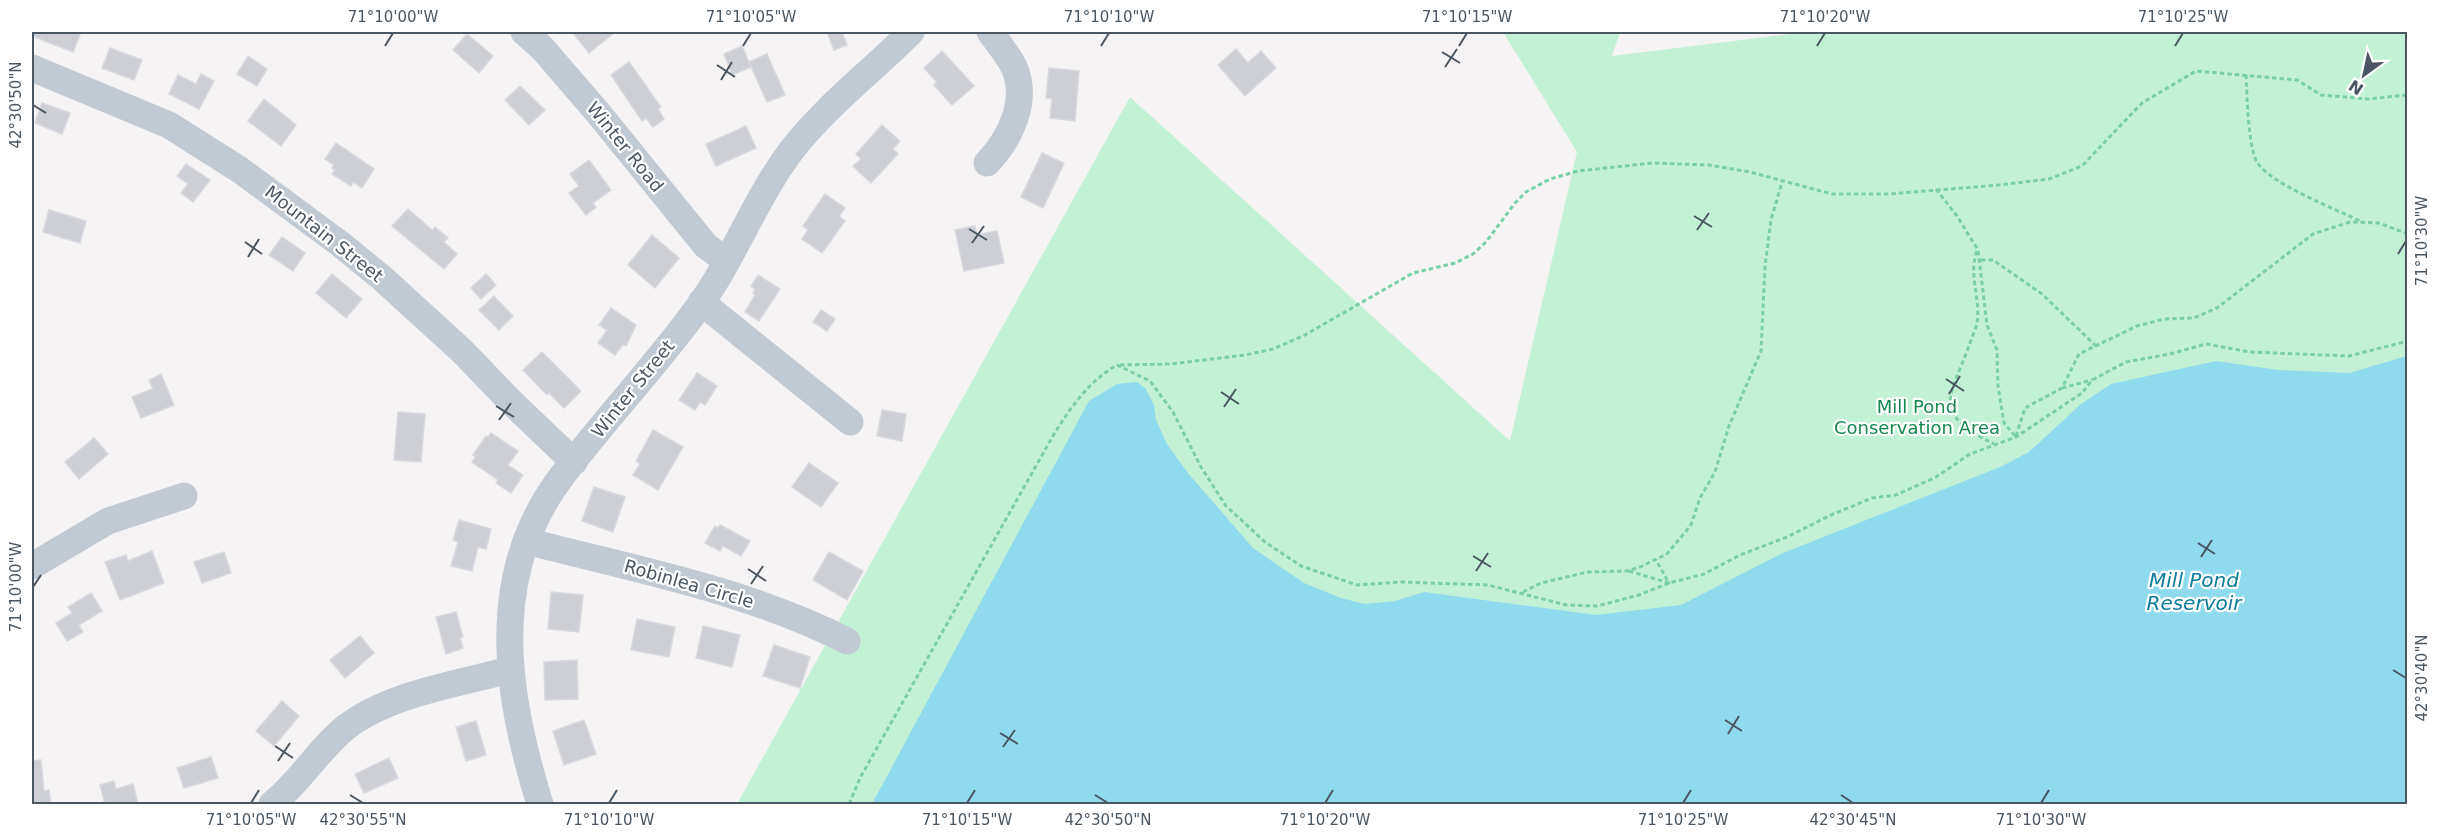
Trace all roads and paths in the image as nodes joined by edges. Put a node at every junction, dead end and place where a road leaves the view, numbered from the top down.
1 (524, 32) edge
2 (990, 32) edge
3 (898, 36) edge
4 (32, 68) edge
5 (2246, 75) junction
6 (2408, 95) edge
7 (987, 163) dead end
8 (1782, 182) junction
9 (1936, 188) junction
10 (2363, 222) junction
11 (2408, 234) edge
12 (1978, 250) junction
13 (1980, 260) junction
14 (727, 261) junction
15 (701, 302) junction
16 (2408, 341) edge
17 (2096, 346) junction
18 (1117, 365) junction
19 (2092, 380) junction
20 (2062, 388) junction
21 (850, 422) dead end
22 (2016, 437) junction
23 (1995, 445) junction
24 (574, 462) junction
25 (184, 496) dead end
26 (526, 541) junction
27 (1656, 560) junction
28 (32, 566) edge
29 (1628, 571) junction
30 (1669, 583) junction
31 (1521, 593) junction
32 (847, 640) dead end
33 (509, 670) junction
34 (272, 804) edge
35 (540, 804) edge
36 (849, 804) edge

1 - 14 street, Winter Road
2 - 7 street
3 - 14 street, Winter Street
4 - 24 street, Mountain Street
5 - 6 path
5 - 9 path
5 - 10 path
8 - 9 path
8 - 18 path
8 - 27 path
9 - 12 path
10 - 11 path
10 - 17 path
12 - 13 path
12 - 23 path
13 - 17 path
13 - 22 path
14 - 15 street, Winter Street
15 - 21 street
15 - 24 street, Winter Street
16 - 19 path
17 - 20 path
18 - 31 path
18 - 36 path
19 - 20 path
19 - 22 path
20 - 22 path
22 - 23 path
23 - 30 path
24 - 26 street, Winter Street
25 - 28 street
26 - 32 street, Robinlea Circle
26 - 33 street, Winter Street
27 - 29 path
27 - 30 path
29 - 30 path
29 - 31 path
30 - 31 path
33 - 34 street
33 - 35 street, Winter Street

